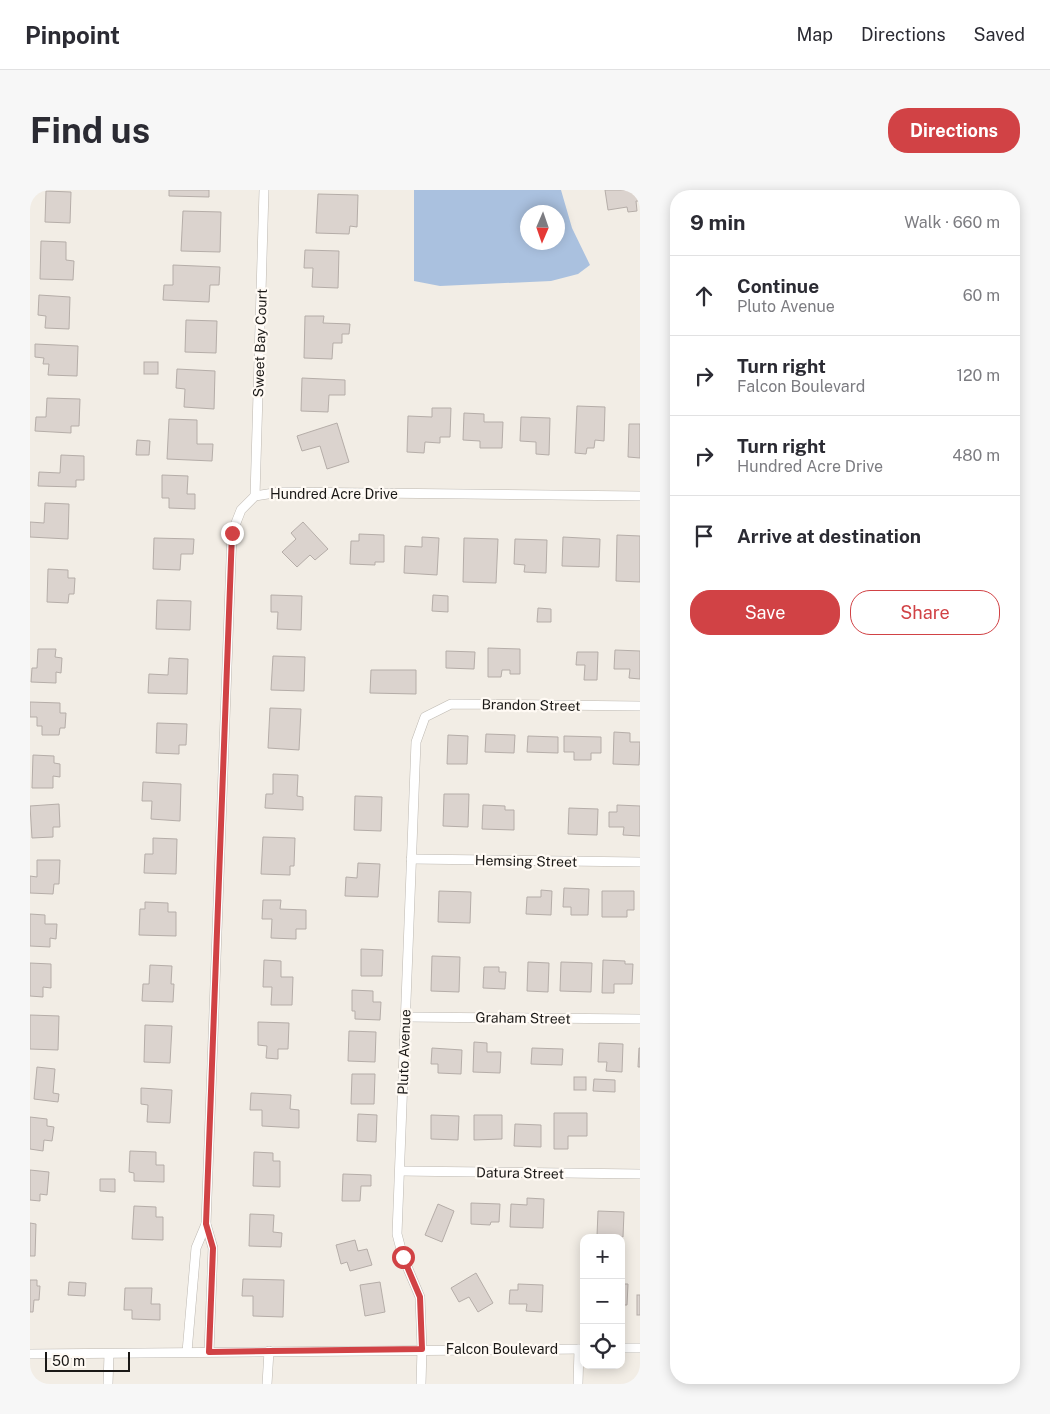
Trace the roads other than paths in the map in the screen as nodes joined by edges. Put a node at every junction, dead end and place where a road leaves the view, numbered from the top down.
1 (264, 190) edge
2 (255, 496) junction
3 (640, 496) edge
4 (640, 706) edge
5 (425, 717) joint
6 (411, 859) junction
7 (640, 862) edge
8 (406, 1017) junction
9 (640, 1019) edge
10 (400, 1171) junction
11 (640, 1174) edge
12 (206, 1224) junction
13 (625, 1348) edge
14 (640, 1348) edge
15 (422, 1349) junction
16 (580, 1349) edge
17 (269, 1351) junction
18 (187, 1352) junction
19 (209, 1352) junction
20 (30, 1354) edge
21 (109, 1354) junction
22 (580, 1361) edge
23 (108, 1384) edge
24 (267, 1384) edge
25 (421, 1384) edge
26 (578, 1384) edge

1 - 2 street, Sweet Bay Court
2 - 3 street, Hundred Acre Drive
2 - 12 street, Hundred Acre Drive
4 - 5 street, Brandon Street
5 - 6 street, Pluto Avenue
6 - 7 street, Hemsing Street
6 - 8 street, Pluto Avenue
8 - 9 street, Graham Street
8 - 10 street, Pluto Avenue
10 - 11 street, Datura Street
10 - 15 street, Pluto Avenue
12 - 18 street, Hundred Acre Drive
12 - 19 street, Hundred Acre Drive
13 - 14 street
15 - 16 street, Falcon Boulevard
15 - 17 street, Falcon Boulevard
15 - 25 street, Pluto Avenue
17 - 19 street, Falcon Boulevard
17 - 24 street
18 - 19 street, Falcon Boulevard
18 - 21 street, Falcon Boulevard
20 - 21 street, Falcon Boulevard
21 - 23 street
22 - 26 street

